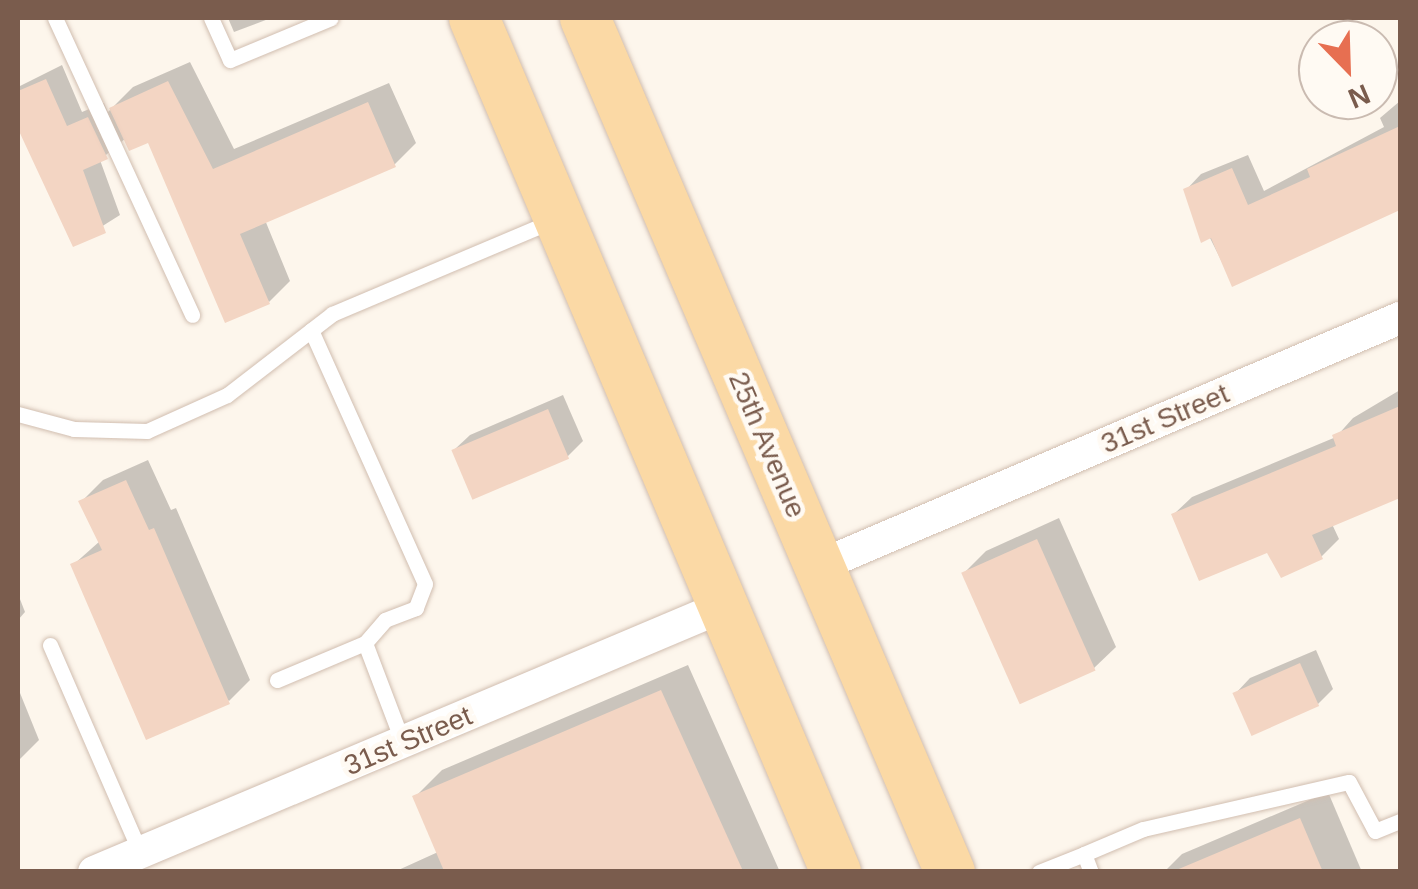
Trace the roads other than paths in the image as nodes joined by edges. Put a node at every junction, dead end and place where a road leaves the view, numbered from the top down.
1 (55, 18) edge
2 (211, 18) edge
3 (330, 18) edge
4 (474, 18) edge
5 (586, 18) edge
6 (558, 219) junction
7 (192, 315) dead end
8 (1400, 318) edge
9 (311, 330) junction
10 (18, 414) edge
11 (819, 566) junction
12 (722, 607) junction
13 (365, 643) junction
14 (50, 645) dead end
15 (277, 680) dead end
16 (404, 743) junction
17 (1400, 821) edge
18 (140, 852) junction
19 (1084, 854) junction
20 (94, 872) edge
21 (836, 872) edge
22 (950, 872) edge
23 (1039, 872) edge
24 (1091, 872) edge

1 - 7 lane
2 - 3 lane
4 - 6 main road
5 - 11 main road, 25th Avenue
6 - 9 lane
6 - 12 main road
8 - 11 street, 31st Street
9 - 10 lane
9 - 13 lane
11 - 22 main road, 25th Avenue
12 - 16 street, 31st Street
12 - 21 main road
13 - 15 lane
13 - 16 lane
14 - 18 lane
16 - 18 street, 31st Street
17 - 19 lane
18 - 20 street, 31st Street
19 - 23 lane
19 - 24 lane

